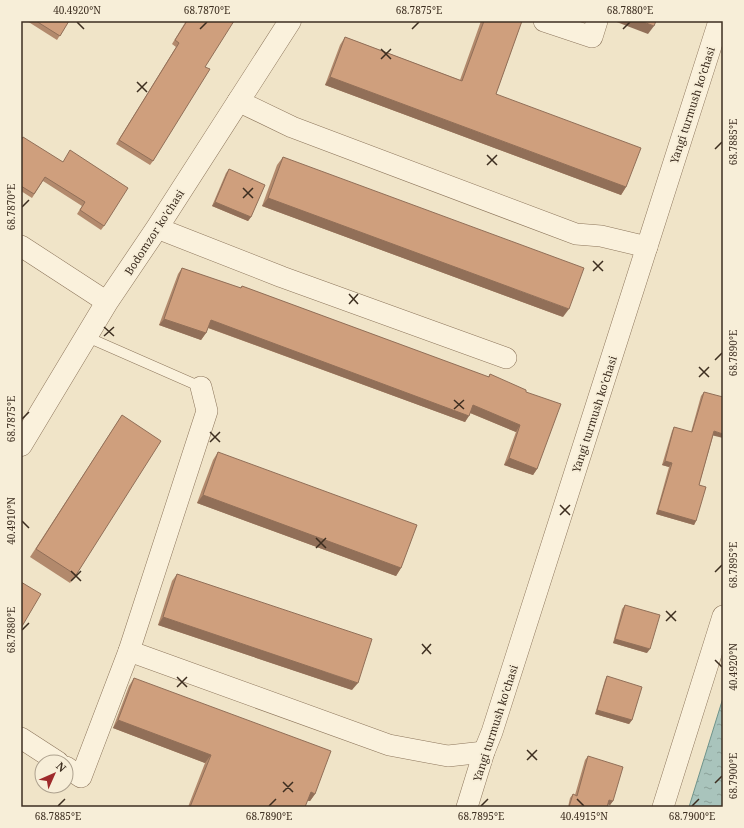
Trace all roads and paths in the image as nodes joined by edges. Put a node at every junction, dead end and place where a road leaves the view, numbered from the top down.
1 (290, 21) edge
2 (544, 21) edge
3 (597, 21) edge
4 (719, 21) edge
5 (238, 101) junction
6 (157, 228) junction
7 (21, 246) edge
8 (647, 247) junction
9 (107, 302) junction
10 (87, 337) junction
11 (506, 358) dead end
12 (200, 387) joint
13 (21, 445) edge
14 (723, 616) edge
15 (129, 652) junction
16 (21, 738) edge
17 (484, 752) junction
18 (46, 754) edge
19 (74, 772) edge
20 (468, 807) edge
21 (663, 807) edge

1 - 5 street, Bodomzor ko'chasi
2 - 3 street
4 - 8 street, Yangi turmush ko'chasi
5 - 6 street, Bodomzor ko'chasi
5 - 8 street
6 - 9 street, Bodomzor ko'chasi
6 - 11 street
7 - 9 street
8 - 17 street, Yangi turmush ko'chasi
9 - 10 street, Bodomzor ko'chasi
10 - 12 lane
10 - 13 street, Bodomzor ko'chasi
12 - 15 street
14 - 21 street
15 - 17 street
15 - 19 street
16 - 18 street
17 - 20 street, Yangi turmush ko'chasi

